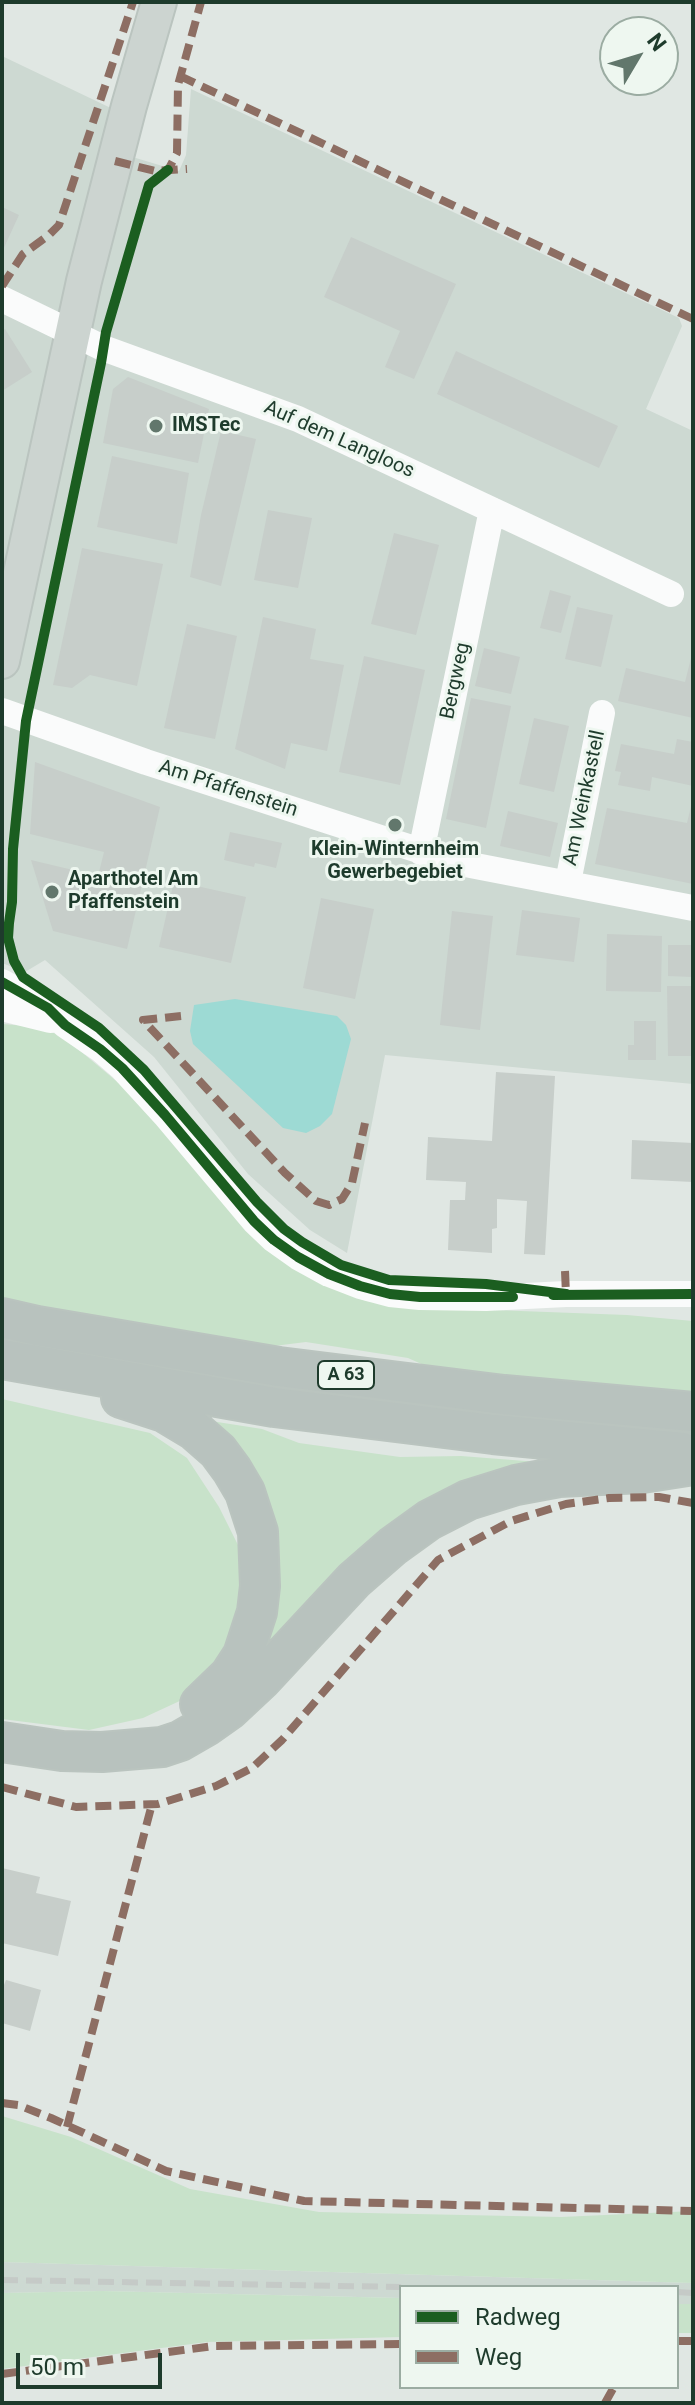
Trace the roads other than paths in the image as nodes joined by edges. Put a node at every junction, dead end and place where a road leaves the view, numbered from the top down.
1 (159, 2) edge
2 (2, 299) edge
3 (72, 333) junction
4 (492, 510) junction
5 (671, 594) dead end
6 (2, 661) edge
7 (2, 711) edge
8 (602, 713) dead end
9 (421, 852) junction
10 (455, 862) joint
11 (568, 882) junction
12 (693, 908) edge
13 (2, 982) edge
14 (2, 1008) edge
15 (65, 1025) junction
16 (693, 1294) edge
17 (2, 1318) edge
18 (13, 1362) edge
19 (693, 1412) edge
20 (693, 1453) edge
21 (693, 1465) edge
22 (2, 1742) edge
23 (139, 1748) junction

1 - 3 main road
2 - 3 street, Auf dem Langloos
3 - 4 street, Auf dem Langloos
3 - 6 main road
4 - 5 street, Auf dem Langloos
4 - 9 street, Bergweg
7 - 9 street, Am Pfaffenstein
8 - 11 street, Am Weinkastell
9 - 10 street, Am Pfaffenstein
10 - 11 street, Am Weinkastell
11 - 12 street, Am Weinkastell
13 - 15 street
14 - 15 street
15 - 16 street
17 - 19 highway, A 63
18 - 20 highway, A 63
18 - 23 highway
21 - 23 highway
22 - 23 highway

